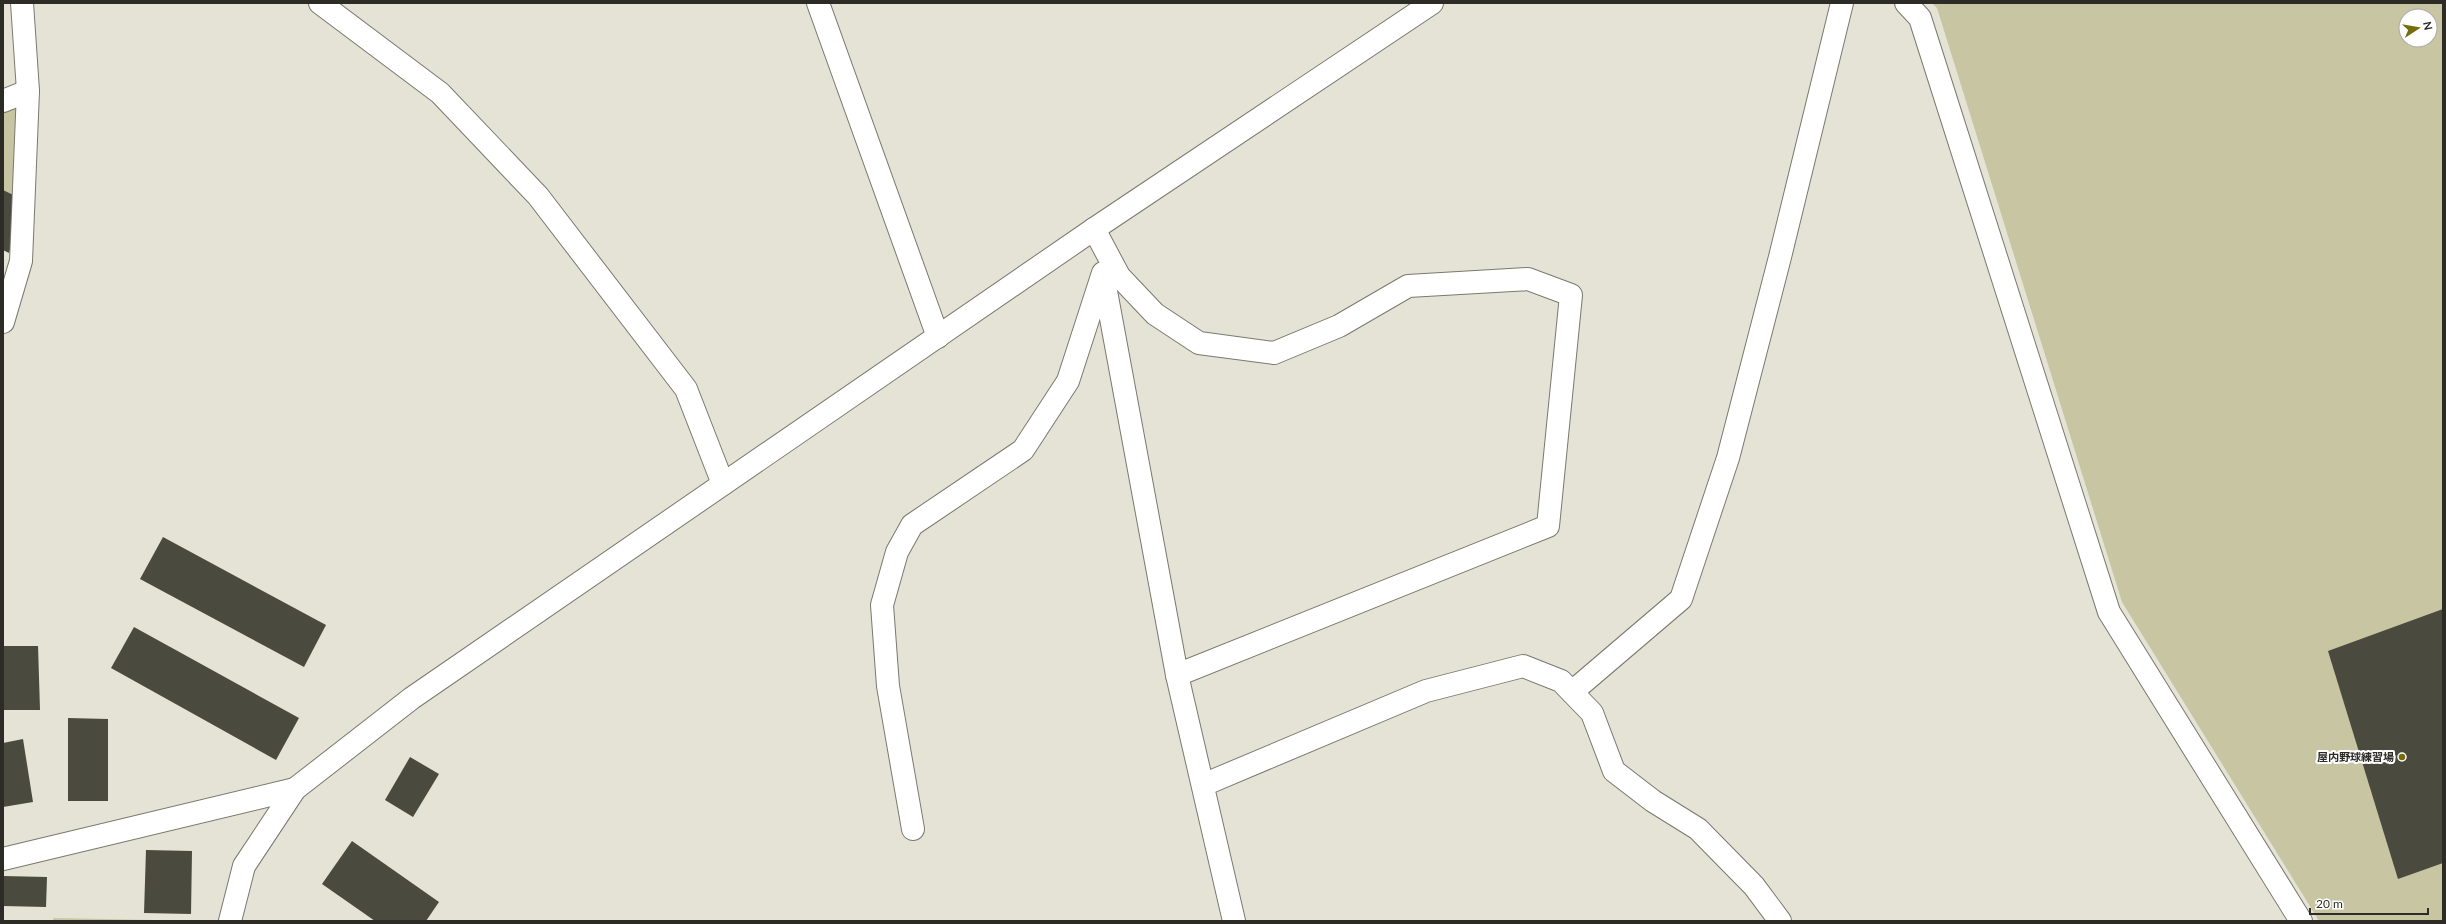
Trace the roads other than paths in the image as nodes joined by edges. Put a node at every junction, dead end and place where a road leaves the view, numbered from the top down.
1 (22, 3) edge
2 (320, 3) edge
3 (818, 3) edge
4 (1432, 3) edge
5 (1842, 3) edge
6 (1906, 3) edge
7 (28, 91) junction
8 (3, 102) edge
9 (1094, 229) junction
10 (1102, 273) junction
11 (3, 322) edge
12 (938, 337) junction
13 (723, 484) junction
14 (1177, 675) junction
15 (1572, 692) junction
16 (1203, 785) junction
17 (295, 789) junction
18 (913, 829) dead end
19 (3, 859) edge
20 (230, 921) edge
21 (1234, 921) edge
22 (1780, 921) edge
23 (2301, 921) edge

1 - 7 street
2 - 13 street
3 - 12 street
4 - 9 street
5 - 15 street
6 - 23 street
7 - 8 street
7 - 11 street
9 - 10 street
9 - 12 street
9 - 14 street
10 - 14 street
10 - 18 street
12 - 13 street
13 - 17 street
14 - 16 street
15 - 16 street
15 - 22 street
16 - 21 street
17 - 19 street
17 - 20 street

